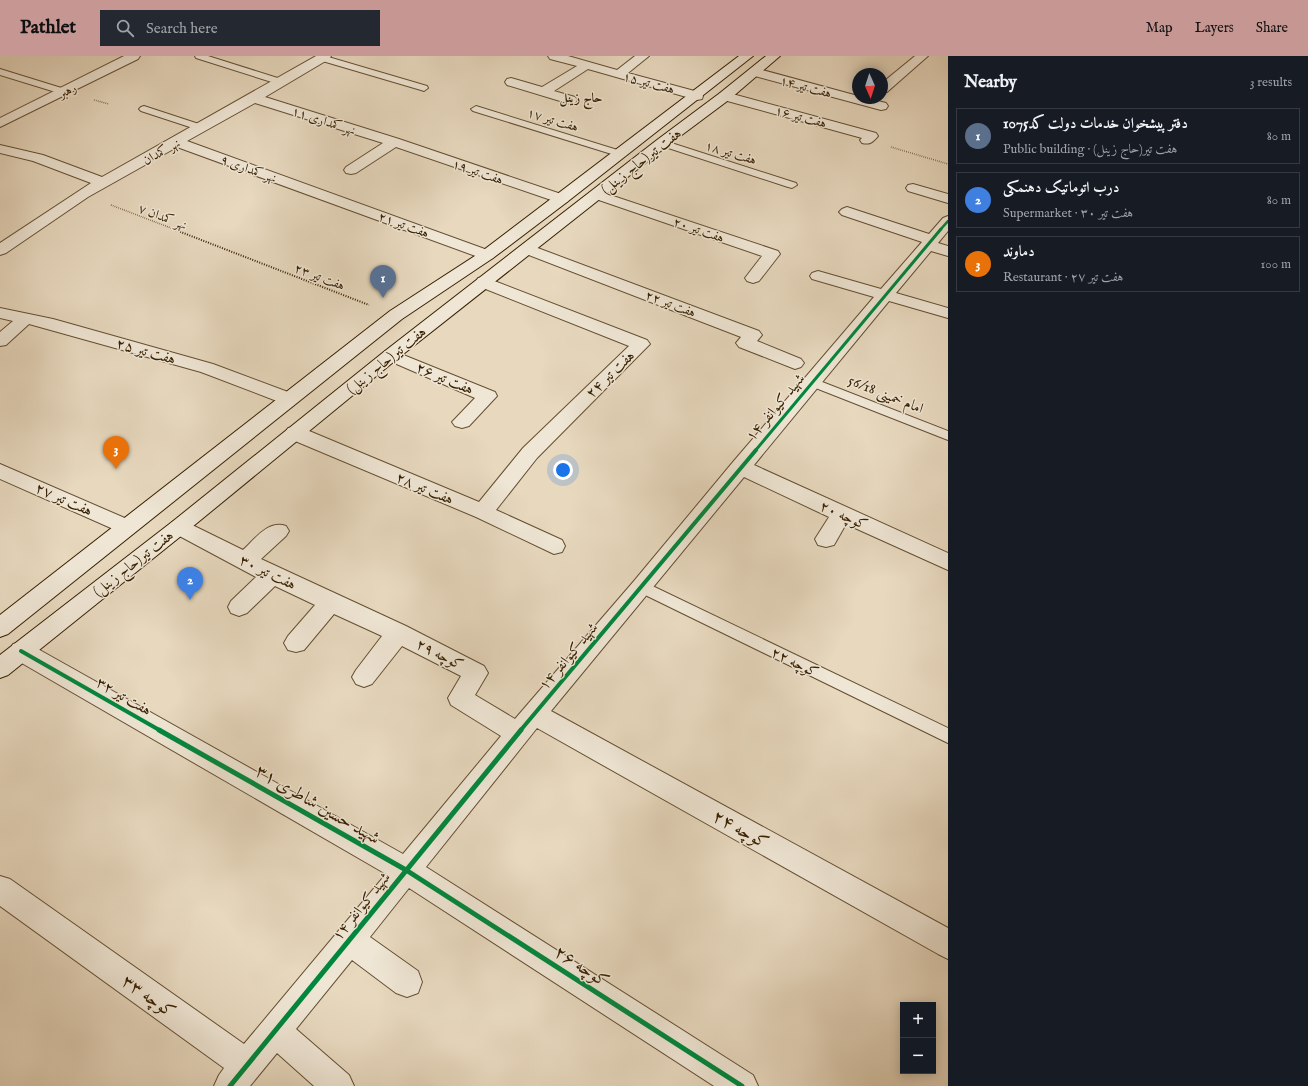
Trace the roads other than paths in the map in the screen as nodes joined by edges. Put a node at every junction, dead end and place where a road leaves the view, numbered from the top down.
1 (134, 56) edge
2 (199, 56) edge
3 (554, 56) edge
4 (643, 56) edge
5 (747, 56) edge
6 (774, 56) edge
7 (922, 56) edge
8 (323, 57) edge
9 (106, 58) dead end
10 (121, 63) junction
11 (587, 65) junction
12 (0, 72) edge
13 (754, 72) junction
14 (619, 74) junction
15 (281, 82) junction
16 (511, 82) dead end
17 (888, 84) edge
18 (424, 88) dead end
19 (65, 92) junction
20 (544, 92) junction
21 (697, 96) junction
22 (726, 96) junction
23 (852, 97) edge
24 (254, 98) junction
25 (570, 100) dead end
26 (144, 109) dead end
27 (476, 109) dead end
28 (0, 123) edge
29 (202, 128) junction
30 (867, 140) road end
31 (177, 142) junction
32 (394, 142) junction
33 (662, 144) junction
34 (0, 148) edge
35 (621, 154) junction
36 (351, 170) dead end
37 (103, 183) junction
38 (792, 185) dead end
39 (913, 188) dead end
40 (321, 193) joint
41 (598, 195) junction
42 (562, 199) junction
43 (948, 199) edge
44 (847, 212) dead end
45 (948, 221) edge
46 (936, 245) edge
47 (527, 249) junction
48 (0, 250) edge
49 (487, 255) junction
50 (818, 276) dead end
51 (753, 278) dead end
52 (484, 282) junction
53 (884, 295) junction
54 (0, 313) edge
55 (948, 313) edge
56 (26, 318) junction
57 (0, 341) edge
58 (391, 355) junction
59 (795, 363) dead end
60 (812, 382) junction
61 (289, 399) junction
62 (462, 422) dead end
63 (295, 433) junction
64 (948, 436) edge
65 (740, 468) junction
66 (0, 471) edge
67 (483, 512) junction
68 (842, 514) junction
69 (127, 527) junction
70 (179, 527) junction
71 (278, 531) dead end
72 (826, 539) dead end
73 (554, 546) dead end
74 (244, 561) junction
75 (948, 562) edge
76 (272, 575) junction
77 (642, 587) junction
78 (331, 602) junction
79 (239, 607) dead end
80 (359, 614) joint
81 (0, 628) edge
82 (398, 633) junction
83 (296, 643) dead end
84 (21, 651) junction
85 (0, 668) edge
86 (364, 677) dead end
87 (526, 724) junction
88 (948, 736) edge
89 (216, 762) joint
90 (406, 870) junction
91 (0, 890) edge
92 (350, 940) junction
93 (948, 944) edge
94 (407, 982) dead end
95 (275, 1031) junction
96 (238, 1076) edge
97 (338, 1086) edge
98 (742, 1086) edge

1 - 10 street, رهبر
2 - 15 lane
3 - 11 street, هفت تیر ۱۵
4 - 14 street
5 - 21 street, هفت تیر(حاج زینل)
6 - 13 street, هفت تیر(حاج زینل)
7 - 17 street
8 - 15 street, نهر کمدان
8 - 18 lane
9 - 10 street
10 - 19 street, رهبر
11 - 14 street, هفت تیر ۱۵
11 - 20 street
12 - 19 lane
13 - 22 street, هفت تیر(حاج زینل)
13 - 23 street, هفت تیر ۱۴
14 - 21 street, هفت تیر ۱۵
15 - 24 street, نهر کمدان
16 - 20 street
19 - 28 street, رهبر
20 - 25 street
21 - 35 street, هفت تیر(حاج زینل)
22 - 30 street, هفت تیر ۱۶
22 - 33 street, هفت تیر(حاج زینل)
24 - 29 street, نهر کمدان
24 - 32 street, نهر کمداری ۱۱
26 - 29 lane
27 - 35 lane, هفت تیر ۱۷
29 - 31 street, نهر کمدان
31 - 37 street, نهر کمدان
31 - 40 street, نهر کمداری ۹
32 - 36 street
32 - 42 street, هفت تیر ۱۹
33 - 38 lane, هفت تیر ۱۸
33 - 41 street, هفت تیر(حاج زینل)
34 - 37 street
35 - 42 street, هفت تیر(حاج زینل)
37 - 48 street, نهر کمدان
39 - 43 street
40 - 49 street, هفت تیر ۲۱
41 - 47 street, هفت تیر(حاج زینل)
41 - 51 street, هفت تیر ۲۰
42 - 49 street, هفت تیر(حاج زینل)
44 - 46 street
45 - 46 street, شهید کیوانفر ۱۴
46 - 53 street, شهید کیوانفر ۱۴
47 - 52 street, هفت تیر(حاج زینل)
47 - 59 street, هفت تیر ۲۲
49 - 61 street, هفت تیر(حاج زینل)
50 - 53 street
52 - 58 street, هفت تیر(حاج زینل)
52 - 67 street, هفت تیر ۲۴
53 - 55 street
53 - 60 street, شهید کیوانفر ۱۴
54 - 56 street, هفت تیر ۲۵
56 - 57 street
56 - 61 street, هفت تیر ۲۵
58 - 62 street, هفت تیر ۲۶
58 - 63 street, هفت تیر(حاج زینل)
60 - 64 lane, امام خمینی 56/18
60 - 65 street, شهید کیوانفر ۱۴
61 - 69 street, هفت تیر(حاج زینل)
63 - 67 street, هفت تیر ۲۸
63 - 70 street, هفت تیر(حاج زینل)
65 - 68 street, کوچه ۲۰
65 - 77 street, شهید کیوانفر ۱۴
66 - 69 street, هفت تیر ۲۷
67 - 73 street, هفت تیر ۲۸
68 - 72 street
68 - 75 street, کوچه ۲۰
69 - 81 street, هفت تیر(حاج زینل)
70 - 74 street, هفت تیر ۳۰
70 - 84 street, هفت تیر(حاج زینل)
71 - 74 street
74 - 76 street, هفت تیر ۳۰
76 - 78 street, هفت تیر ۳۰
76 - 79 street
77 - 87 street, شهید کیوانفر ۱۴
77 - 88 lane, کوچه ۲۲
78 - 80 street, هفت تیر ۳۰
78 - 83 street
80 - 82 street, کوچه ۲۹
82 - 86 street
82 - 87 street, کوچه ۲۹
84 - 85 street, هفت تیر(حاج زینل)
84 - 89 street, هفت تیر ۳۲
87 - 90 street, شهید کیوانفر ۱۴
87 - 93 street, کوچه ۲۴
89 - 90 street, شهید حسین شاطری ۳۱
90 - 92 street, شهید کیوانفر ۱۴
90 - 98 street, کوچه ۲۶
91 - 96 street, کوچه ۳۳
92 - 94 street
92 - 95 street, شهید کیوانفر ۱۴
95 - 96 street, شهید کیوانفر ۱۴
95 - 97 street

